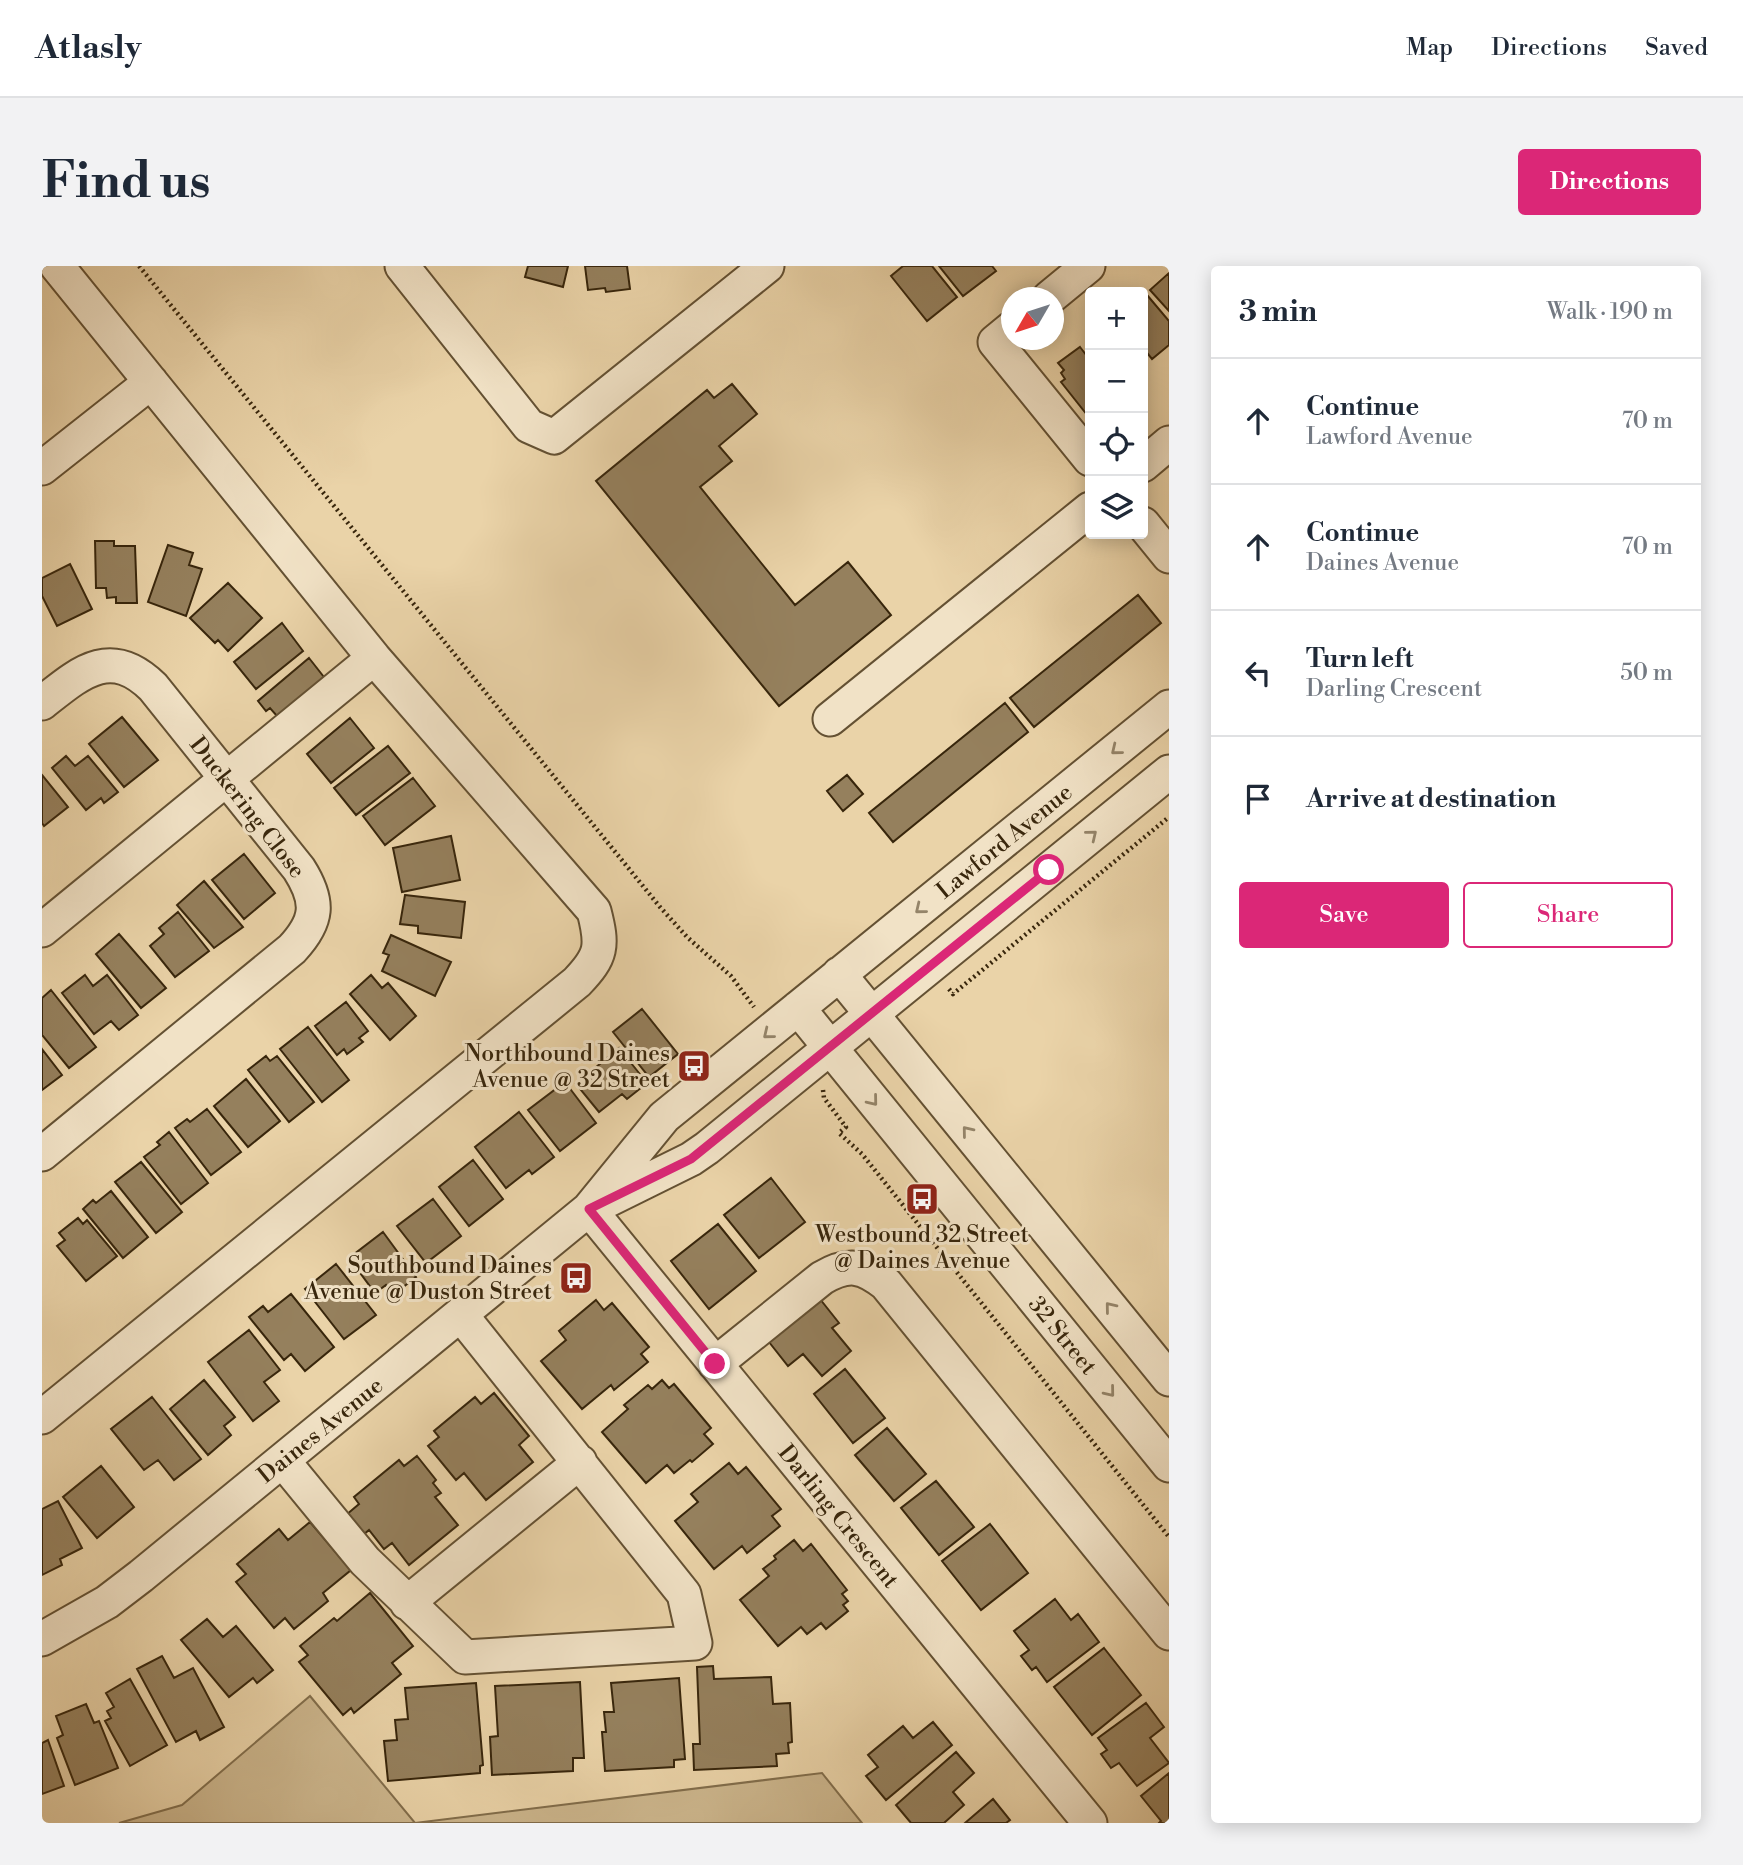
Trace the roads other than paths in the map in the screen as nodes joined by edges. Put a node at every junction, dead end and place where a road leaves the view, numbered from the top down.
1 (57, 266) edge
2 (402, 266) edge
3 (767, 266) edge
4 (1088, 266) edge
5 (1062, 287) edge
6 (1001, 350) edge
7 (151, 382) junction
8 (1169, 443) edge
9 (1085, 453) edge
10 (1148, 461) edge
11 (42, 468) edge
12 (1085, 513) edge
13 (1148, 530) edge
14 (1169, 556) edge
15 (374, 658) junction
16 (42, 703) edge
17 (1169, 707) edge
18 (830, 719) dead end
19 (1169, 772) edge
20 (228, 779) junction
21 (42, 930) edge
22 (839, 974) junction
23 (798, 1008) junction
24 (872, 1015) junction
25 (830, 1048) junction
26 (42, 1154) edge
27 (589, 1209) junction
28 (461, 1315) junction
29 (715, 1364) junction
30 (1169, 1379) edge
31 (42, 1417) edge
32 (284, 1461) junction
33 (580, 1462) junction
34 (1169, 1465) edge
35 (407, 1603) junction
36 (1169, 1633) edge
37 (42, 1639) edge
38 (1090, 1823) edge

1 - 7 street
2 - 3 street
4 - 5 street
6 - 9 street
7 - 11 street
7 - 15 street
8 - 10 street
12 - 18 street
13 - 14 street
15 - 20 street
15 - 31 street
16 - 20 street, Duckering Close
17 -> 22 street, Lawford Avenue
24 -> 19 street
20 - 21 street
20 - 26 street, Duckering Close
22 - 23 street, Daines Avenue
22 - 24 street
23 - 25 street, 32 Street
23 -> 27 street, Daines Avenue
24 - 25 street
30 -> 24 street
25 - 27 street, Daines Avenue
25 -> 34 street, 32 Street
27 - 28 street, Daines Avenue
27 - 29 street, Darling Crescent
28 - 32 street, Daines Avenue
28 - 33 street
29 - 36 street
29 - 38 street, Darling Crescent
32 - 35 street
32 - 37 street, Daines Avenue
33 - 35 street
33 - 35 street

